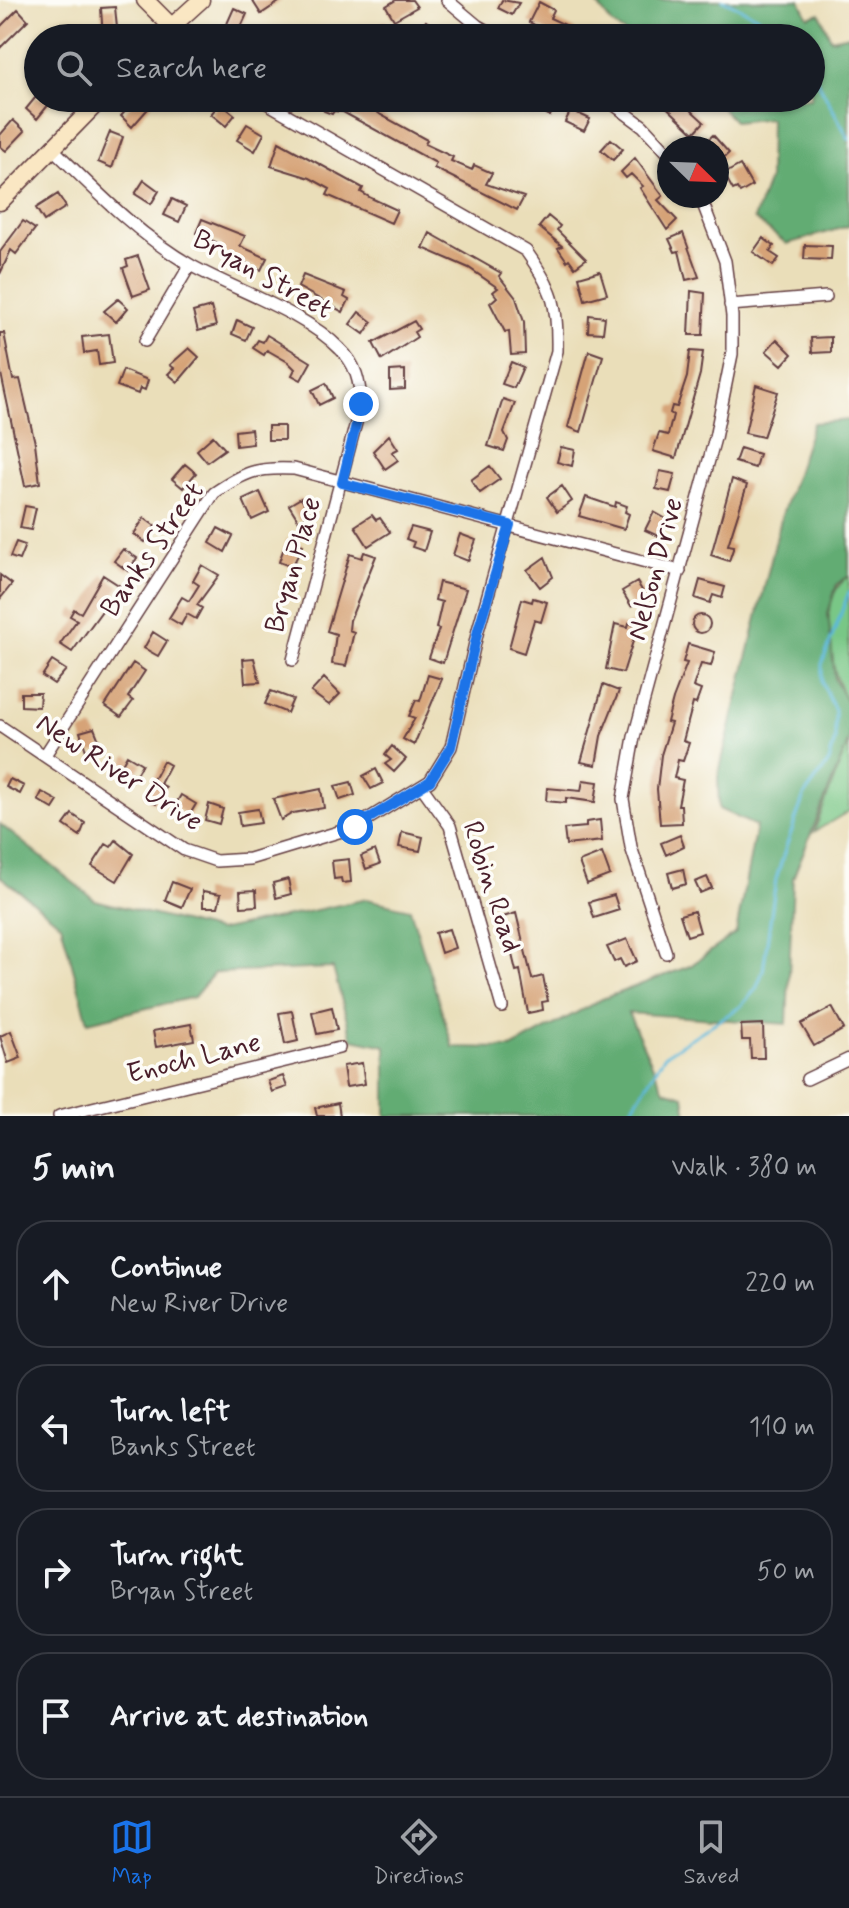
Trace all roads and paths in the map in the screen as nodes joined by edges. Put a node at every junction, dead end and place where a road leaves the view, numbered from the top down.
1 (145, 0) edge
2 (201, 0) edge
3 (447, 0) edge
4 (160, 24) edge
5 (174, 24) edge
6 (476, 24) edge
7 (89, 112) edge
8 (283, 112) edge
9 (625, 112) edge
10 (657, 142) edge
11 (53, 149) junction
12 (0, 202) edge
13 (705, 208) edge
14 (190, 265) junction
15 (826, 297) dead end
16 (730, 305) junction
17 (145, 341) dead end
18 (342, 483) junction
19 (510, 525) junction
20 (680, 571) junction
21 (293, 660) dead end
22 (0, 726) edge
23 (45, 755) junction
24 (422, 787) junction
25 (666, 953) dead end
26 (502, 1007) dead end
27 (339, 1048) dead end
28 (849, 1059) edge
29 (807, 1079) dead end
30 (59, 1116) edge

1 - 4 street
2 - 5 street
3 - 6 street
7 - 11 street
8 - 19 street, New River Drive
9 - 10 street
11 - 12 street
11 - 14 street, Bryan Street
13 - 16 street, Nelson Drive
14 - 17 street
14 - 18 street, Bryan Street
15 - 16 street
16 - 20 street, Nelson Drive
18 - 19 street, Banks Street
18 - 21 street, Bryan Place
18 - 23 street, Banks Street
19 - 20 street, Banks Street
19 - 24 street, New River Drive
20 - 25 street, Nelson Drive
22 - 23 street, New River Drive
23 - 24 street, New River Drive
24 - 26 street, Robin Road
27 - 30 street, Enoch Lane
28 - 29 street

